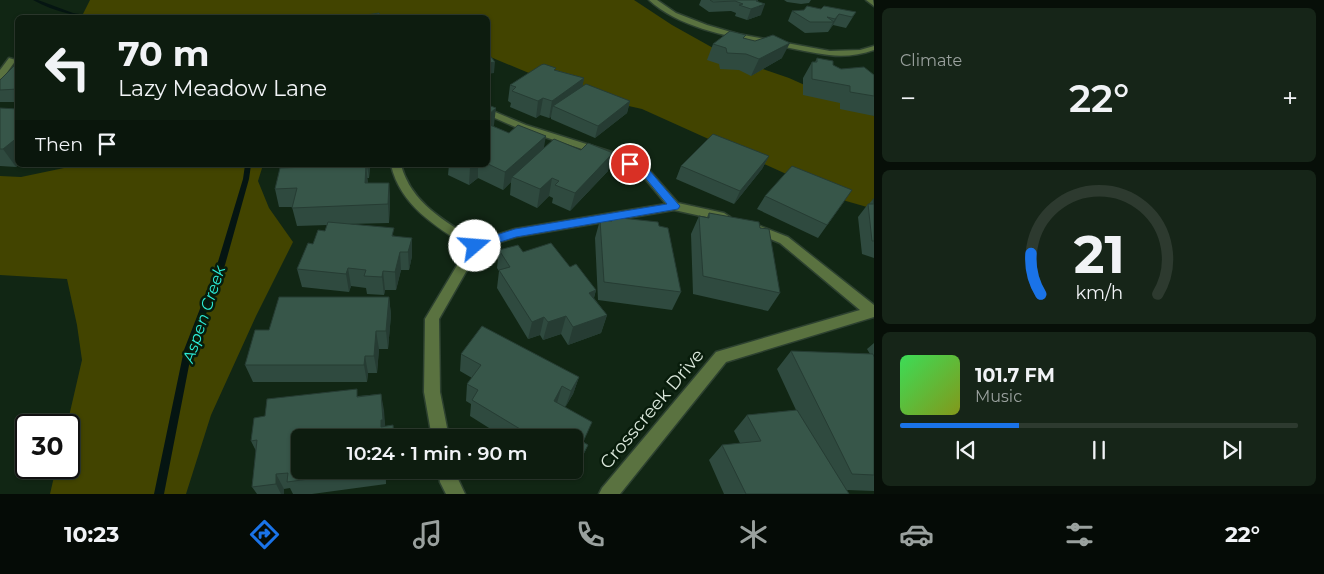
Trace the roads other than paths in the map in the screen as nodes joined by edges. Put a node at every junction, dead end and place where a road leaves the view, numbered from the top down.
1 (652, 0) edge
2 (870, 0) edge
3 (874, 4) edge
4 (874, 48) edge
5 (12, 60) dead end
6 (0, 76) edge
7 (490, 113) edge
8 (396, 167) edge
9 (674, 206) junction
10 (475, 246) junction
11 (873, 311) edge
12 (438, 429) edge
13 (448, 479) edge
14 (456, 494) edge
15 (608, 494) edge

1 - 4 street
2 - 3 street
5 - 6 street
7 - 9 street
8 - 10 street
9 - 10 street
9 - 11 street
10 - 12 street
11 - 15 street, Crosscreek Drive
13 - 14 street

